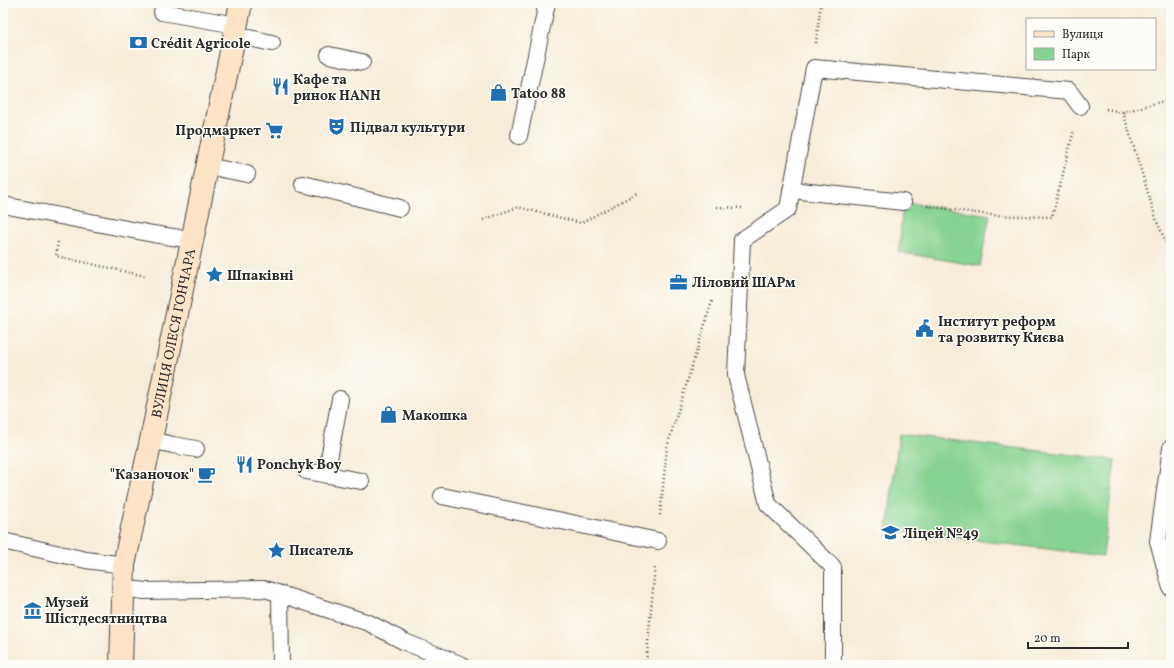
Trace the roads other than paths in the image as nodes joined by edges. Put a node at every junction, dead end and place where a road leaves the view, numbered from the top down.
1 (241, 3) edge
2 (548, 3) edge
3 (162, 12) dead end
4 (235, 30) junction
5 (272, 44) dead end
6 (329, 55) dead end
7 (362, 62) dead end
8 (1080, 106) road end
9 (519, 136) dead end
10 (207, 166) junction
11 (247, 174) dead end
12 (303, 184) dead end
13 (791, 190) junction
14 (903, 202) road end
15 (3, 205) edge
16 (400, 208) dead end
17 (192, 240) junction
18 (340, 399) dead end
19 (151, 440) junction
20 (1171, 448) edge
21 (196, 449) dead end
22 (306, 471) dead end
23 (326, 475) junction
24 (361, 482) dead end
25 (442, 496) dead end
26 (3, 541) edge
27 (658, 541) road end
28 (124, 565) junction
29 (123, 588) junction
30 (1171, 588) edge
31 (280, 594) junction
32 (121, 665) edge
33 (281, 665) edge
34 (462, 665) edge
35 (832, 665) edge

1 - 4 street, ВУЛИЦЯ ОЛЕСЯ ГОНЧАРА
2 - 9 lane
3 - 4 lane
4 - 5 lane
4 - 10 street, ВУЛИЦЯ ОЛЕСЯ ГОНЧАРА
6 - 7 lane
8 - 13 lane
10 - 11 lane
10 - 17 street, ВУЛИЦЯ ОЛЕСЯ ГОНЧАРА
12 - 16 lane
13 - 14 lane
13 - 35 lane
15 - 17 lane
17 - 19 street, ВУЛИЦЯ ОЛЕСЯ ГОНЧАРА
18 - 23 lane
19 - 21 lane
19 - 28 street, ВУЛИЦЯ ОЛЕСЯ ГОНЧАРА
20 - 30 lane
22 - 23 lane
23 - 24 lane
25 - 27 lane
26 - 28 lane
28 - 29 street, ВУЛИЦЯ ОЛЕСЯ ГОНЧАРА
29 - 31 lane
29 - 32 street, ВУЛИЦЯ ОЛЕСЯ ГОНЧАРА
31 - 33 lane
31 - 34 lane

